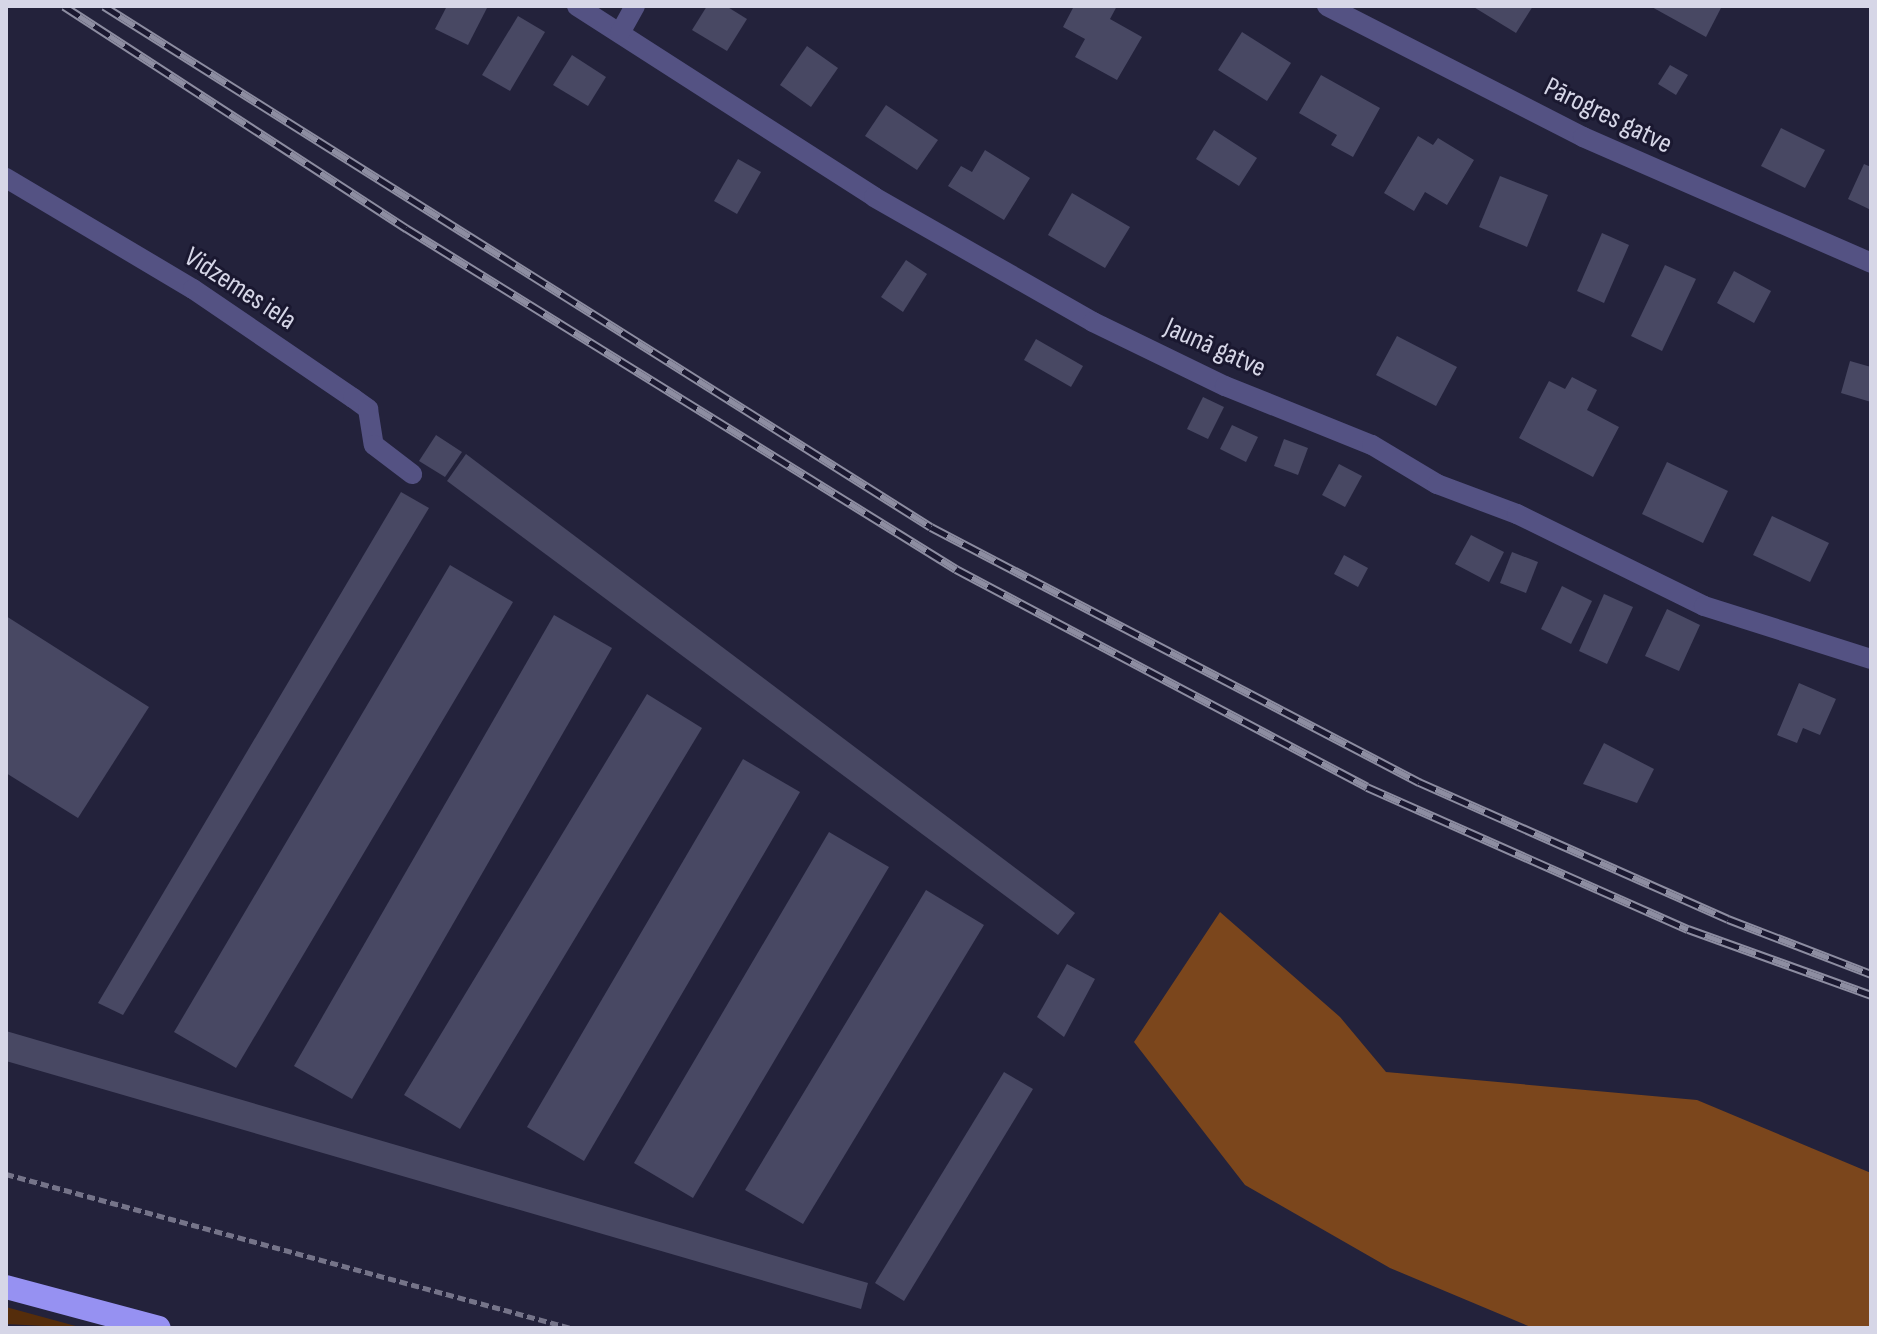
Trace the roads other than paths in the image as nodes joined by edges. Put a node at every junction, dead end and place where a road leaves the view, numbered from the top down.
1 (577, 6) edge
2 (635, 6) edge
3 (1327, 6) edge
4 (620, 33) junction
5 (6, 178) edge
6 (1871, 263) edge
7 (412, 474) dead end
8 (1871, 659) edge
9 (6, 1287) edge
10 (159, 1328) edge

1 - 4 street, Jaunā gatve
2 - 4 street
3 - 6 street, Pārogres gatve
4 - 8 street, Jaunā gatve
5 - 7 street, Vidzemes iela
9 - 10 highway

